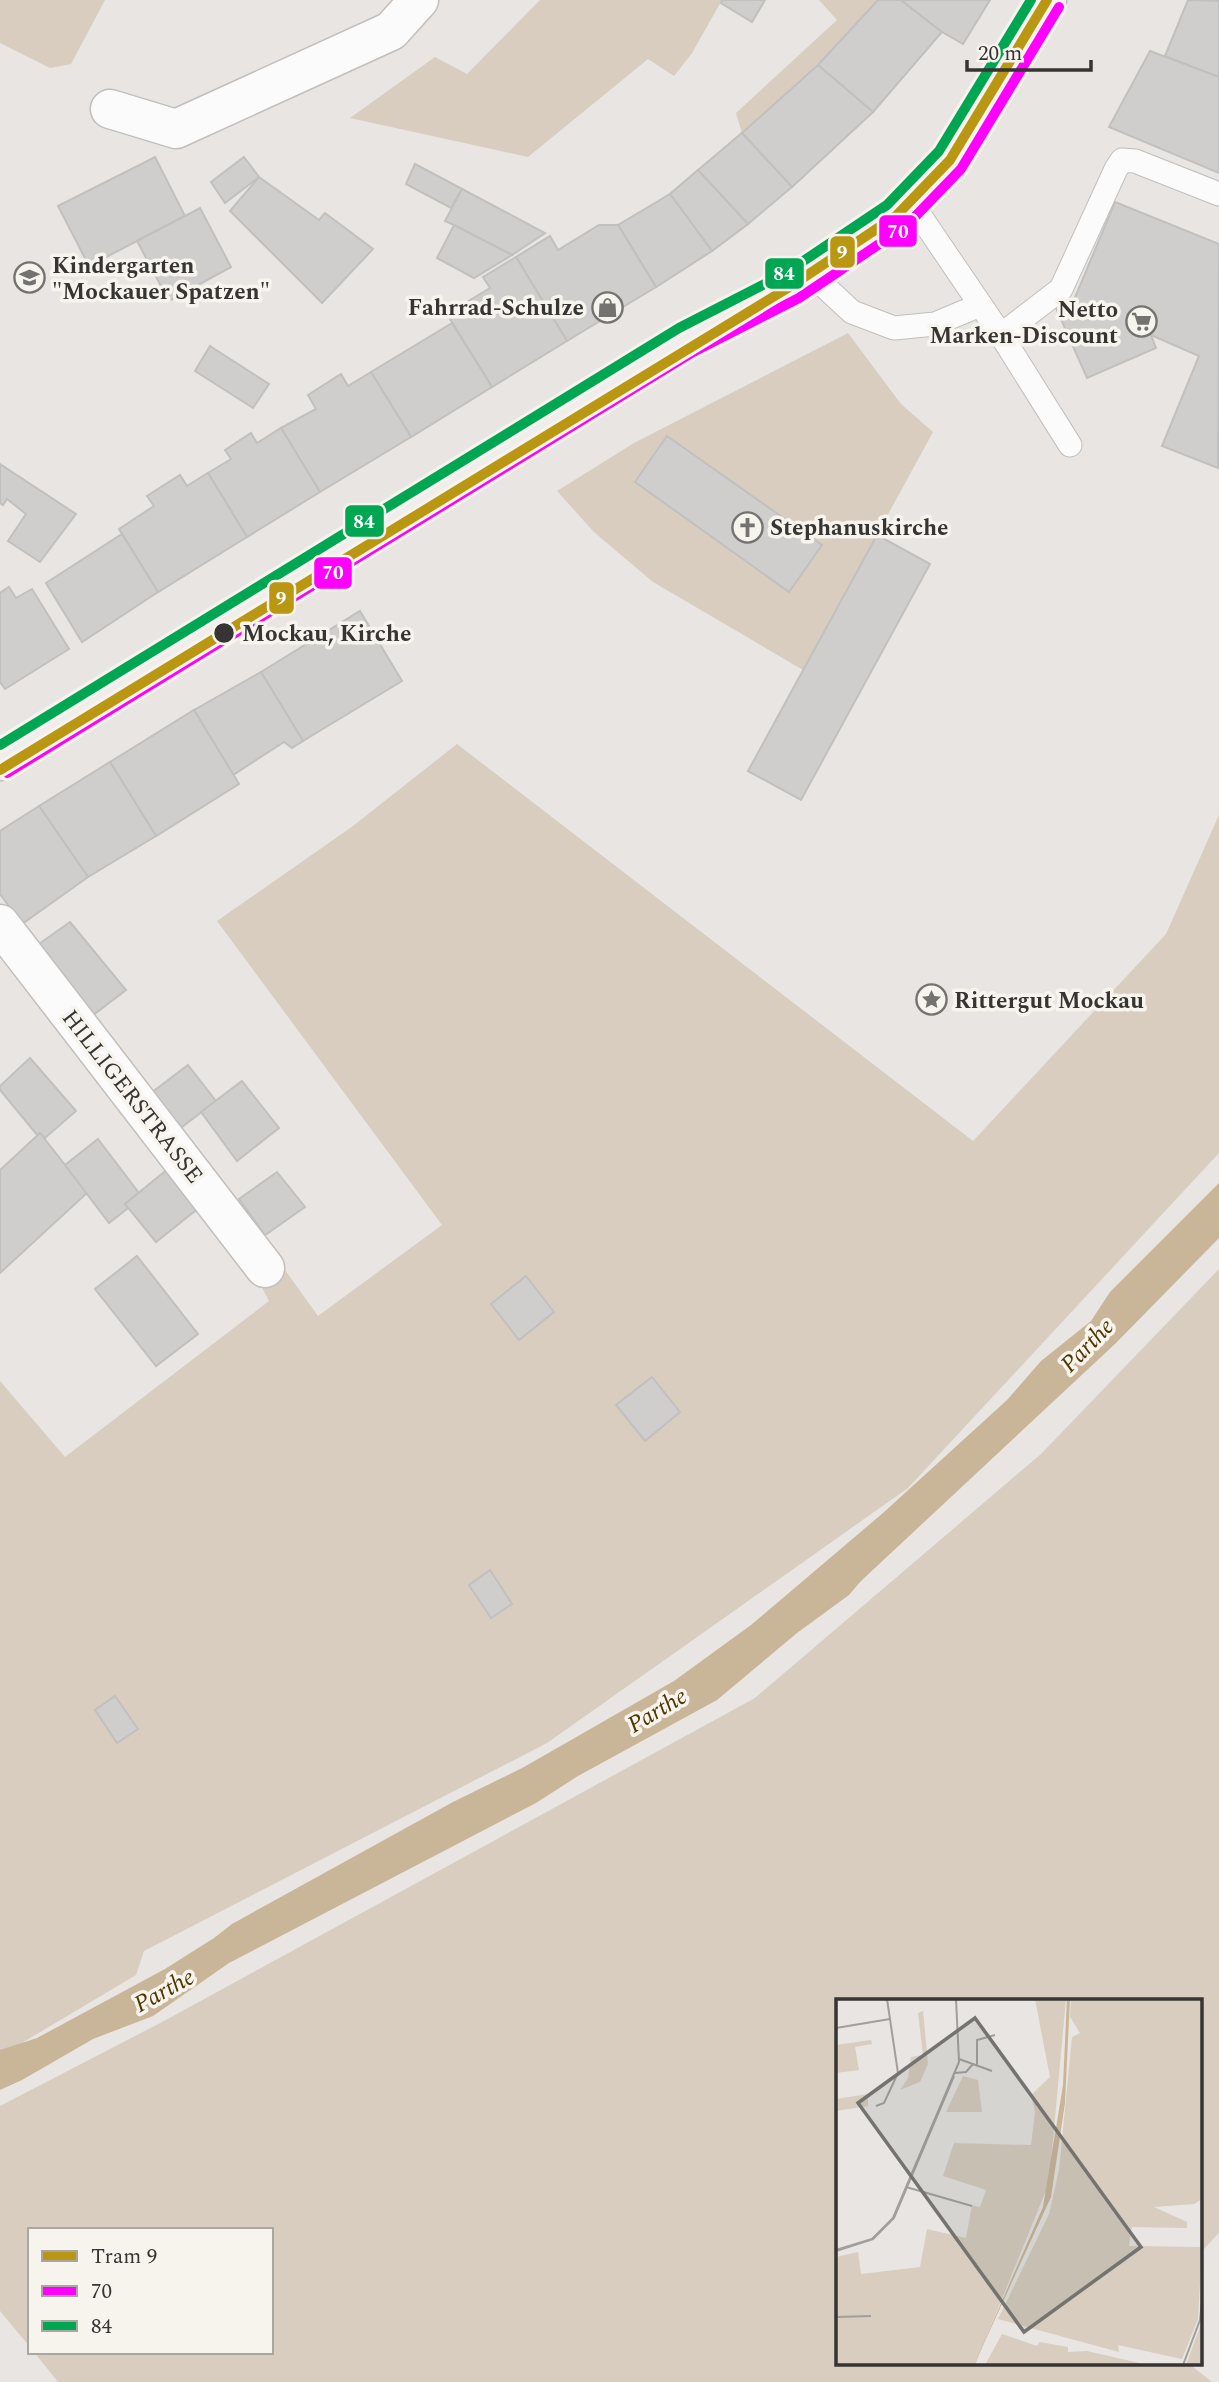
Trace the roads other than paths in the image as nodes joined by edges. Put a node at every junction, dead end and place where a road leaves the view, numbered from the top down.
1 (419, 0) edge
2 (1048, 0) edge
3 (110, 109) dead end
4 (1219, 194) edge
5 (911, 201) junction
6 (800, 280) junction
7 (980, 305) junction
8 (1001, 335) junction
9 (1070, 445) dead end
10 (0, 761) edge
11 (0, 923) edge
12 (265, 1268) dead end

1 - 3 street
2 - 5 main road
4 - 8 lane
5 - 6 main road
5 - 7 lane
6 - 7 lane
6 - 10 main road
7 - 8 lane
8 - 9 lane
11 - 12 street, HILLIGERSTRASSE

